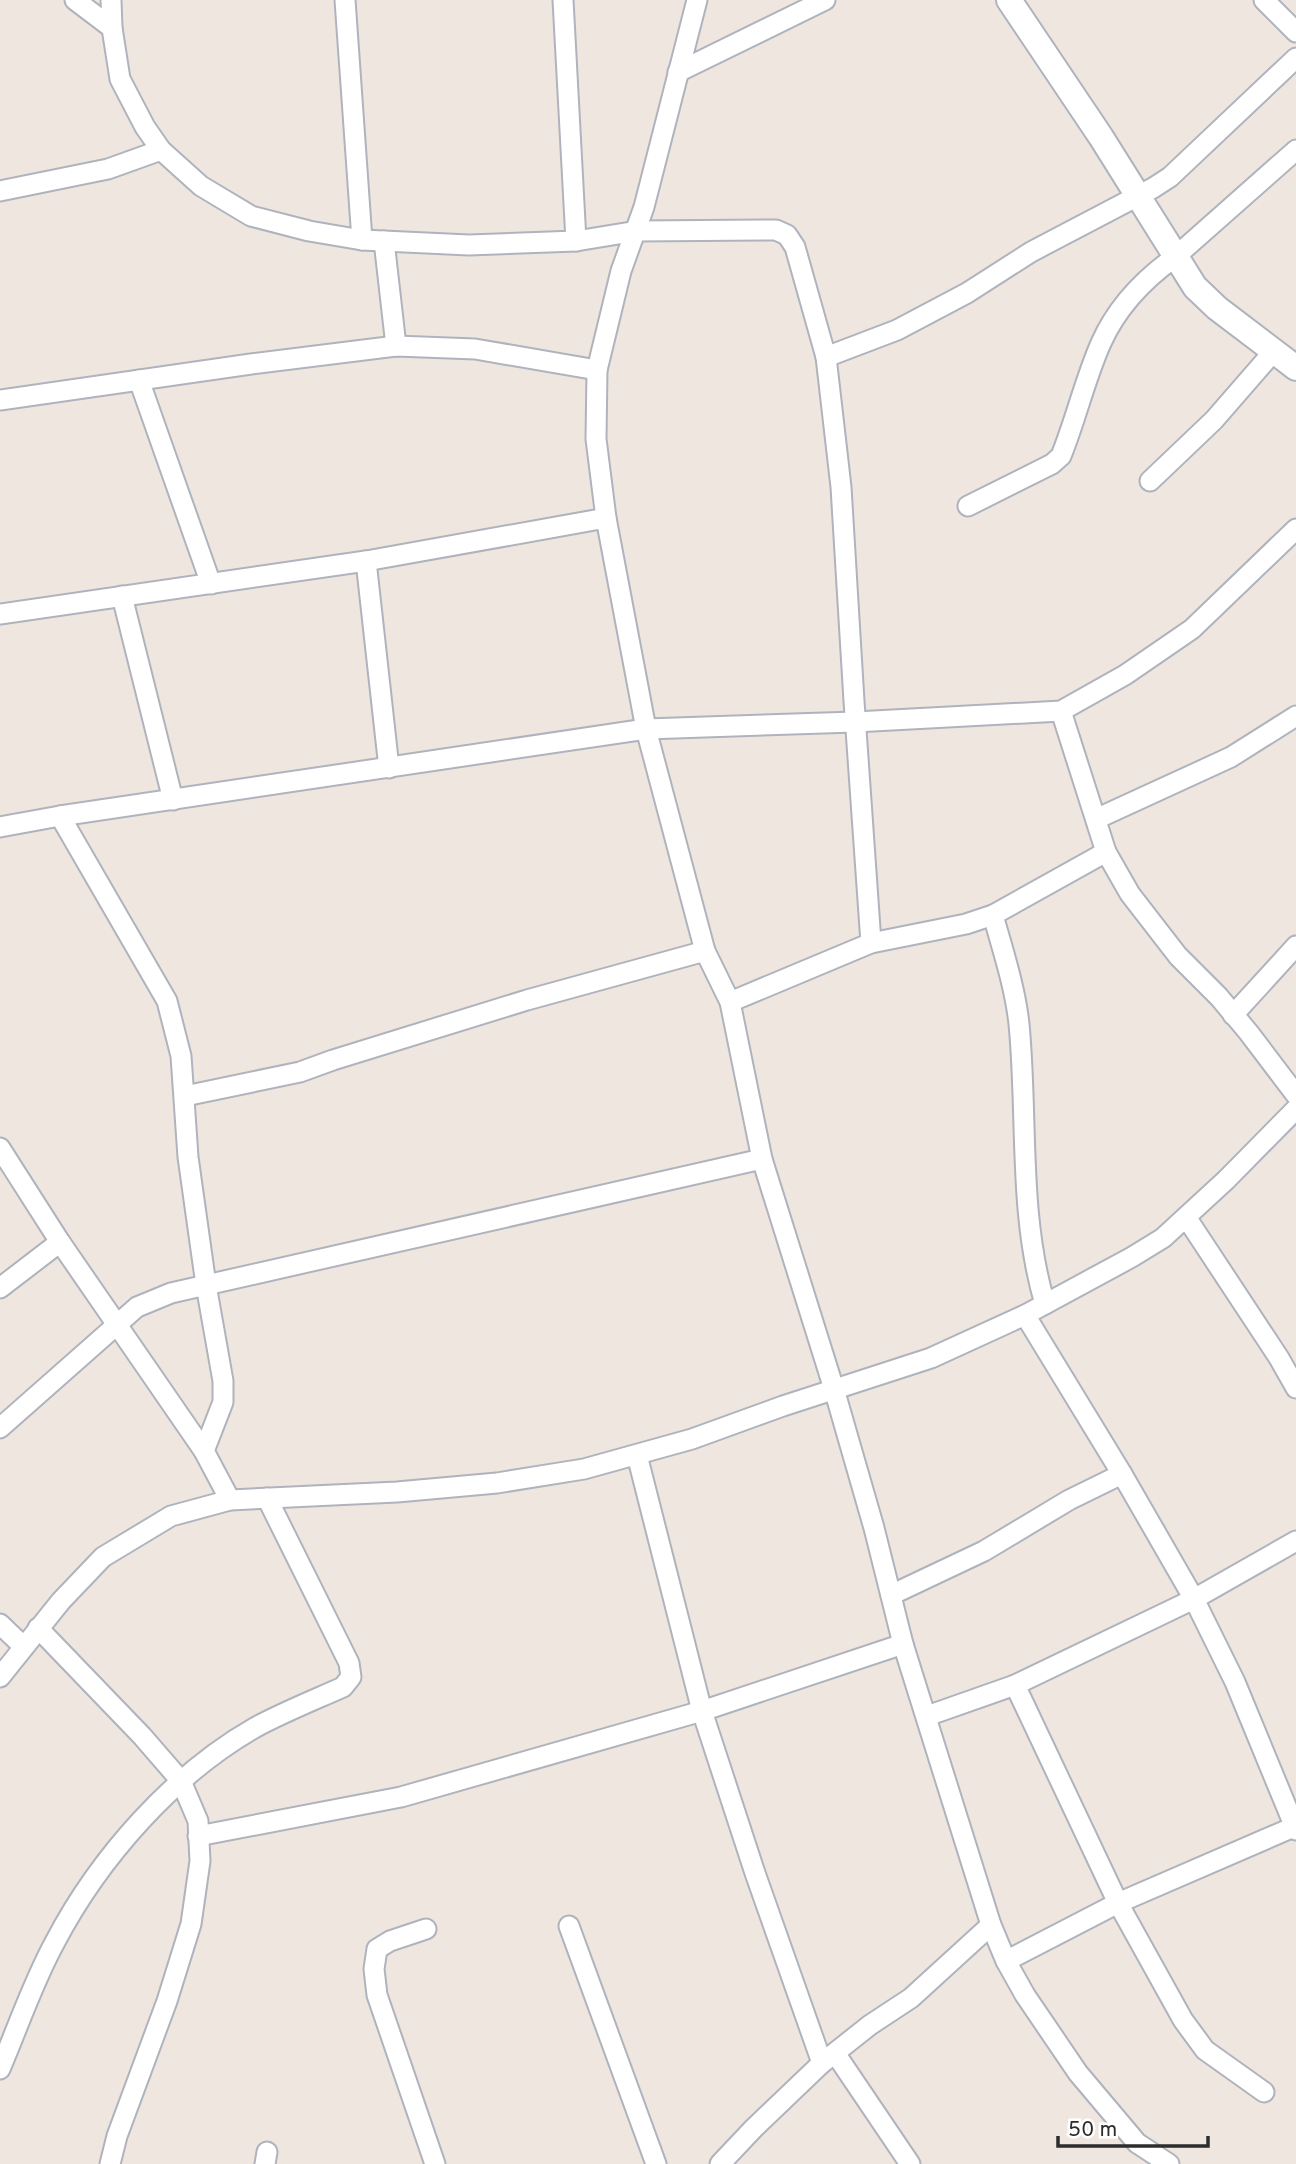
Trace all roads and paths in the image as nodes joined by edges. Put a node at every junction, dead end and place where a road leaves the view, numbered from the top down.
1 (75, 0) edge
2 (111, 0) edge
3 (345, 0) edge
4 (564, 0) edge
5 (697, 0) edge
6 (825, 0) edge
7 (1264, 0) edge
8 (1018, 4) edge
9 (112, 28) junction
10 (1296, 32) edge
11 (1296, 58) edge
12 (678, 72) junction
13 (161, 150) junction
14 (1296, 150) edge
15 (0, 191) edge
16 (1138, 197) junction
17 (637, 231) junction
18 (362, 240) junction
19 (384, 241) junction
20 (576, 241) junction
21 (1175, 257) junction
22 (396, 346) junction
23 (1274, 351) junction
24 (827, 357) junction
25 (1296, 368) edge
26 (597, 370) junction
27 (139, 380) junction
28 (0, 400) edge
29 (1150, 481) dead end
30 (968, 506) dead end
31 (607, 518) junction
32 (1296, 529) edge
33 (366, 561) junction
34 (211, 584) junction
35 (122, 596) junction
36 (0, 614) edge
37 (1061, 710) junction
38 (1296, 716) edge
39 (855, 722) junction
40 (646, 729) junction
41 (388, 768) junction
42 (173, 800) junction
43 (60, 816) junction
44 (1096, 819) junction
45 (0, 827) edge
46 (1106, 852) junction
47 (993, 915) junction
48 (871, 943) junction
49 (1296, 946) edge
50 (705, 951) junction
51 (730, 1002) junction
52 (1233, 1015) junction
53 (1296, 1095) edge
54 (185, 1096) junction
55 (1293, 1117) edge
56 (0, 1148) edge
57 (762, 1159) junction
58 (1186, 1217) junction
59 (60, 1242) junction
60 (206, 1285) junction
61 (0, 1288) edge
62 (1045, 1304) junction
63 (1025, 1315) junction
64 (117, 1324) junction
65 (1296, 1388) edge
66 (834, 1389) junction
67 (0, 1427) edge
68 (204, 1451) junction
69 (637, 1455) junction
70 (1122, 1475) junction
71 (267, 1498) junction
72 (230, 1500) junction
73 (1296, 1541) edge
74 (891, 1595) junction
75 (1194, 1599) junction
76 (0, 1624) edge
77 (38, 1628) junction
78 (903, 1644) junction
79 (23, 1646) junction
80 (0, 1677) edge
81 (1015, 1685) junction
82 (702, 1711) junction
83 (927, 1716) junction
84 (181, 1782) junction
85 (1296, 1828) edge
86 (198, 1836) junction
87 (1118, 1903) junction
88 (569, 1926) dead end
89 (991, 1926) junction
90 (426, 1929) dead end
91 (1006, 1961) junction
92 (828, 2058) junction
93 (0, 2069) edge
94 (1264, 2092) dead end
95 (110, 2164) edge
96 (435, 2164) edge
97 (656, 2164) edge
98 (720, 2164) edge
99 (911, 2164) edge
100 (1169, 2164) edge

1 - 9 street
2 - 9 street
3 - 18 street
4 - 20 street
5 - 12 street
6 - 12 street
7 - 10 street
8 - 16 street
9 - 13 street
11 - 16 street
12 - 17 street
13 - 15 street
13 - 18 street
14 - 21 street
16 - 21 street
16 - 24 street
17 - 20 street
17 - 24 street
17 - 26 street
18 - 19 street
19 - 20 street
19 - 22 street
21 - 23 street
21 - 30 street
22 - 26 street
22 - 27 street
23 - 25 street
23 - 29 street
24 - 39 street
26 - 31 street
27 - 28 street
27 - 34 street
31 - 33 street
31 - 40 street
32 - 37 street
33 - 34 street
33 - 41 street
34 - 35 street
35 - 36 street
35 - 42 street
37 - 39 street
37 - 44 street
38 - 44 street
39 - 40 street
39 - 48 street
40 - 41 street
40 - 50 street
41 - 42 street
42 - 43 street
43 - 45 street
43 - 54 street
44 - 46 street
46 - 47 street
46 - 52 street
47 - 48 street
47 - 62 street
48 - 51 street
49 - 52 street
50 - 51 street
50 - 54 street
51 - 57 street
52 - 53 street
54 - 60 street
55 - 58 street
56 - 59 street
57 - 60 street
57 - 66 street
58 - 62 street
58 - 65 street
59 - 61 street
59 - 64 street
60 - 64 street
60 - 68 street
62 - 63 street
63 - 66 street
63 - 70 street
64 - 67 street
64 - 68 street
66 - 69 street
66 - 74 street
68 - 72 street
69 - 71 street
69 - 82 street
70 - 74 street
70 - 75 street
71 - 72 street
71 - 84 street
72 - 77 street
73 - 75 street
74 - 78 street
75 - 81 street
75 - 85 street
76 - 79 street
77 - 79 street
77 - 84 street
78 - 82 street
78 - 83 street
79 - 80 street
81 - 83 street
81 - 87 street
82 - 86 street
82 - 92 street
83 - 89 street
84 - 86 street
84 - 93 street
85 - 87 street
86 - 95 street
87 - 91 street
87 - 94 street
88 - 97 street
89 - 91 street
89 - 92 street
90 - 96 street
91 - 100 street
92 - 98 street
92 - 99 street

